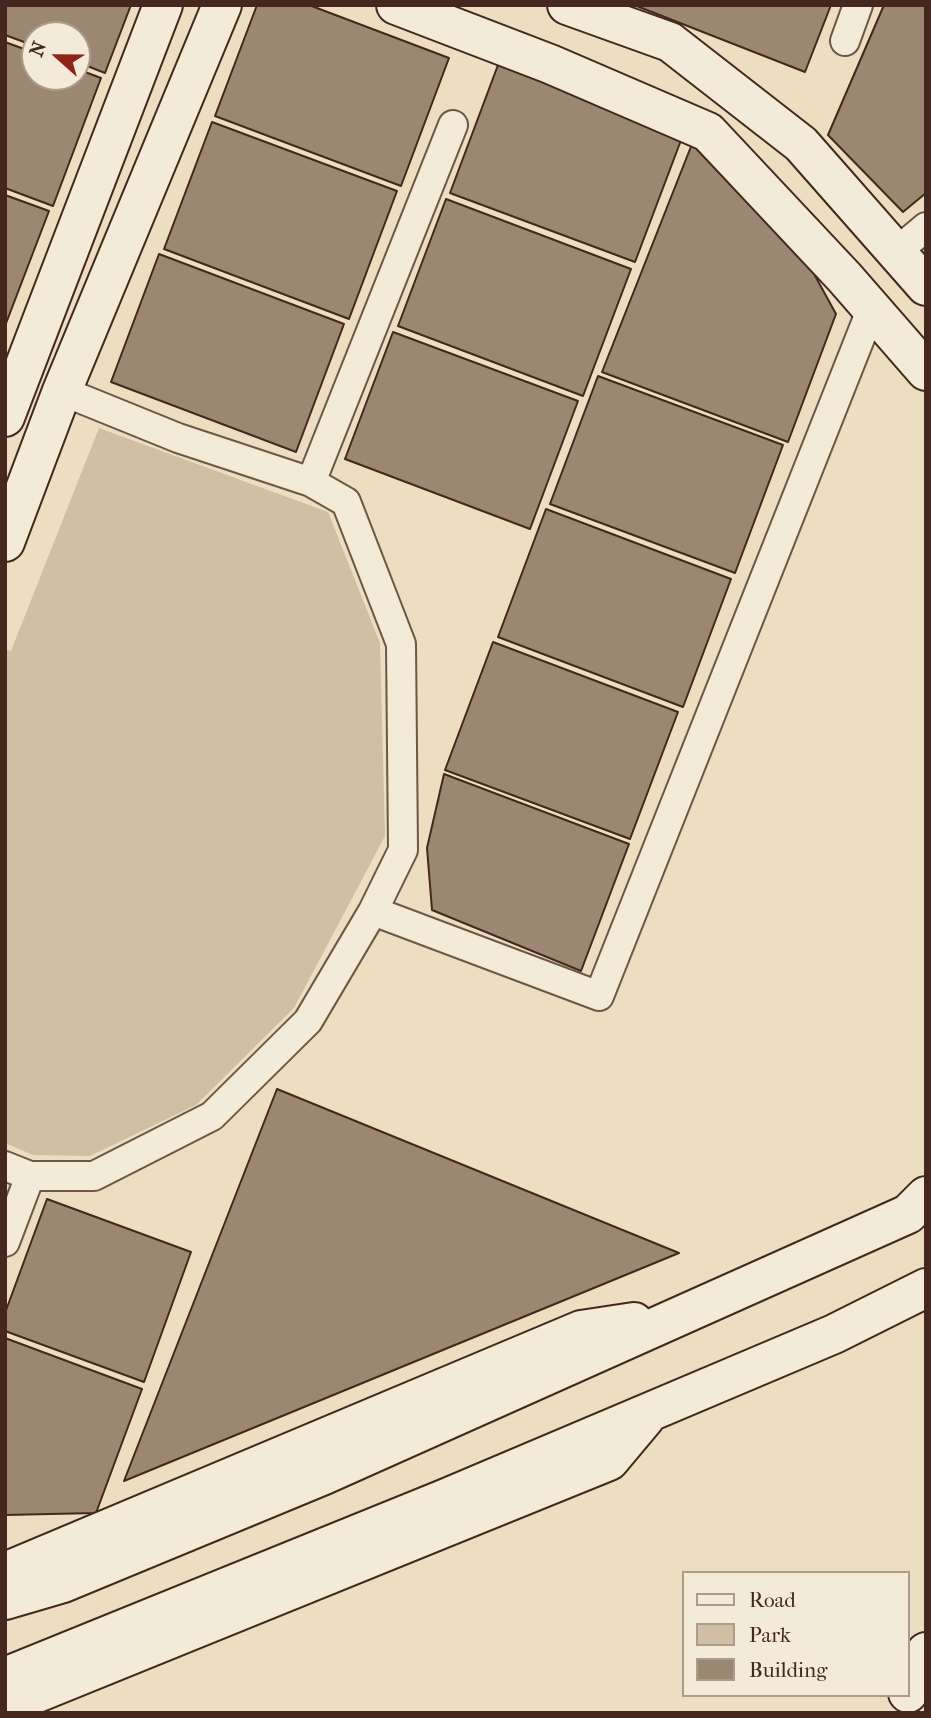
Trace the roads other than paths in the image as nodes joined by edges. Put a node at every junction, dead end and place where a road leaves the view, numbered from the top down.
1 (163, 5) edge
2 (222, 5) edge
3 (396, 5) edge
4 (567, 5) edge
5 (858, 5) edge
6 (845, 41) dead end
7 (453, 125) dead end
8 (110, 144) junction
9 (155, 168) junction
10 (926, 227) edge
11 (896, 252) junction
12 (926, 286) edge
13 (872, 308) junction
14 (14, 371) edge
15 (926, 371) edge
16 (62, 391) junction
17 (5, 417) edge
18 (311, 482) junction
19 (5, 542) edge
20 (373, 911) junction
21 (18, 1171) edge
22 (926, 1196) edge
23 (5, 1242) edge
24 (926, 1289) edge
25 (684, 1314) junction
26 (650, 1412) junction
27 (52, 1553) junction
28 (95, 1569) junction
29 (5, 1572) edge
30 (5, 1600) edge
31 (144, 1620) junction
32 (926, 1651) edge
33 (116, 1662) junction
34 (5, 1676) edge
35 (910, 1689) edge
36 (5, 1706) edge

1 - 8 street
2 - 9 street
3 - 13 street
4 - 11 street
5 - 6 street
7 - 18 street
8 - 9 street
8 - 14 street
9 - 16 street
10 - 11 street
11 - 12 street
13 - 15 street
13 - 20 street
14 - 17 street
16 - 18 street
16 - 19 street
18 - 20 street
20 - 21 street
21 - 23 street
22 - 25 street
24 - 26 street
25 - 27 street
25 - 28 street
26 - 31 street
26 - 33 street
27 - 28 street
27 - 29 street
28 - 30 street
31 - 33 street
31 - 34 street
32 - 35 street
33 - 36 street

